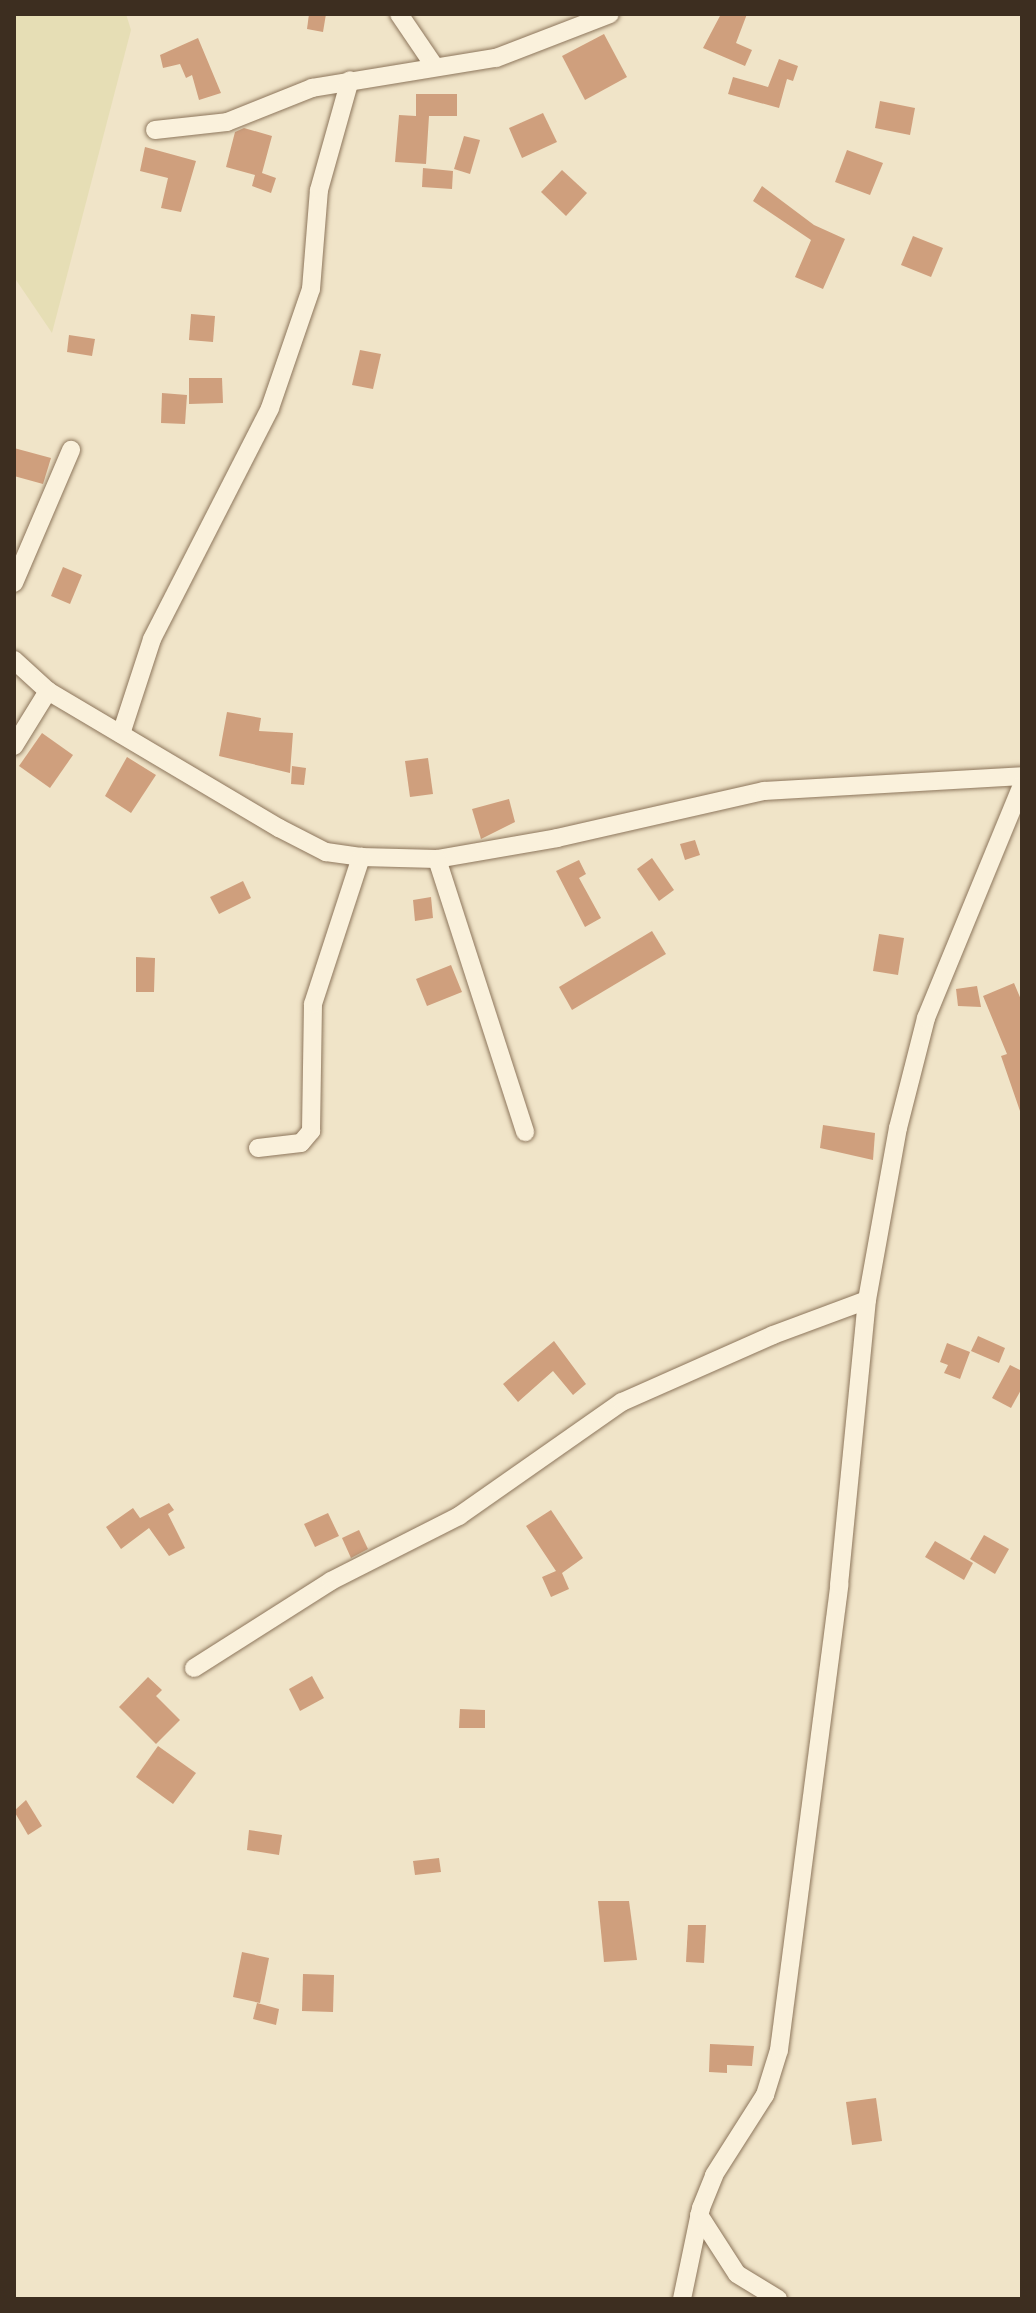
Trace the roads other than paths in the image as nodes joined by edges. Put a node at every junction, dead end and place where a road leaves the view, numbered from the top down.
1 (399, 14) edge
2 (610, 14) edge
3 (433, 64) junction
4 (350, 80) junction
5 (155, 130) dead end
6 (71, 450) dead end
7 (14, 583) edge
8 (14, 660) edge
9 (48, 691) junction
10 (121, 734) junction
11 (14, 746) edge
12 (1022, 776) edge
13 (1022, 785) edge
14 (1014, 828) edge
15 (361, 857) junction
16 (437, 859) junction
17 (525, 1132) dead end
18 (258, 1148) dead end
19 (867, 1300) junction
20 (194, 1668) dead end
21 (699, 2215) junction
22 (682, 2299) edge
23 (778, 2299) edge

1 - 3 street
2 - 3 street
3 - 4 street
4 - 5 street
4 - 10 street
6 - 7 street
8 - 9 street
9 - 10 street
9 - 11 street
10 - 15 street
12 - 16 street
13 - 14 street
14 - 19 street
15 - 16 street
15 - 18 street
16 - 17 street
19 - 20 street
19 - 21 street
21 - 22 street
21 - 23 street

